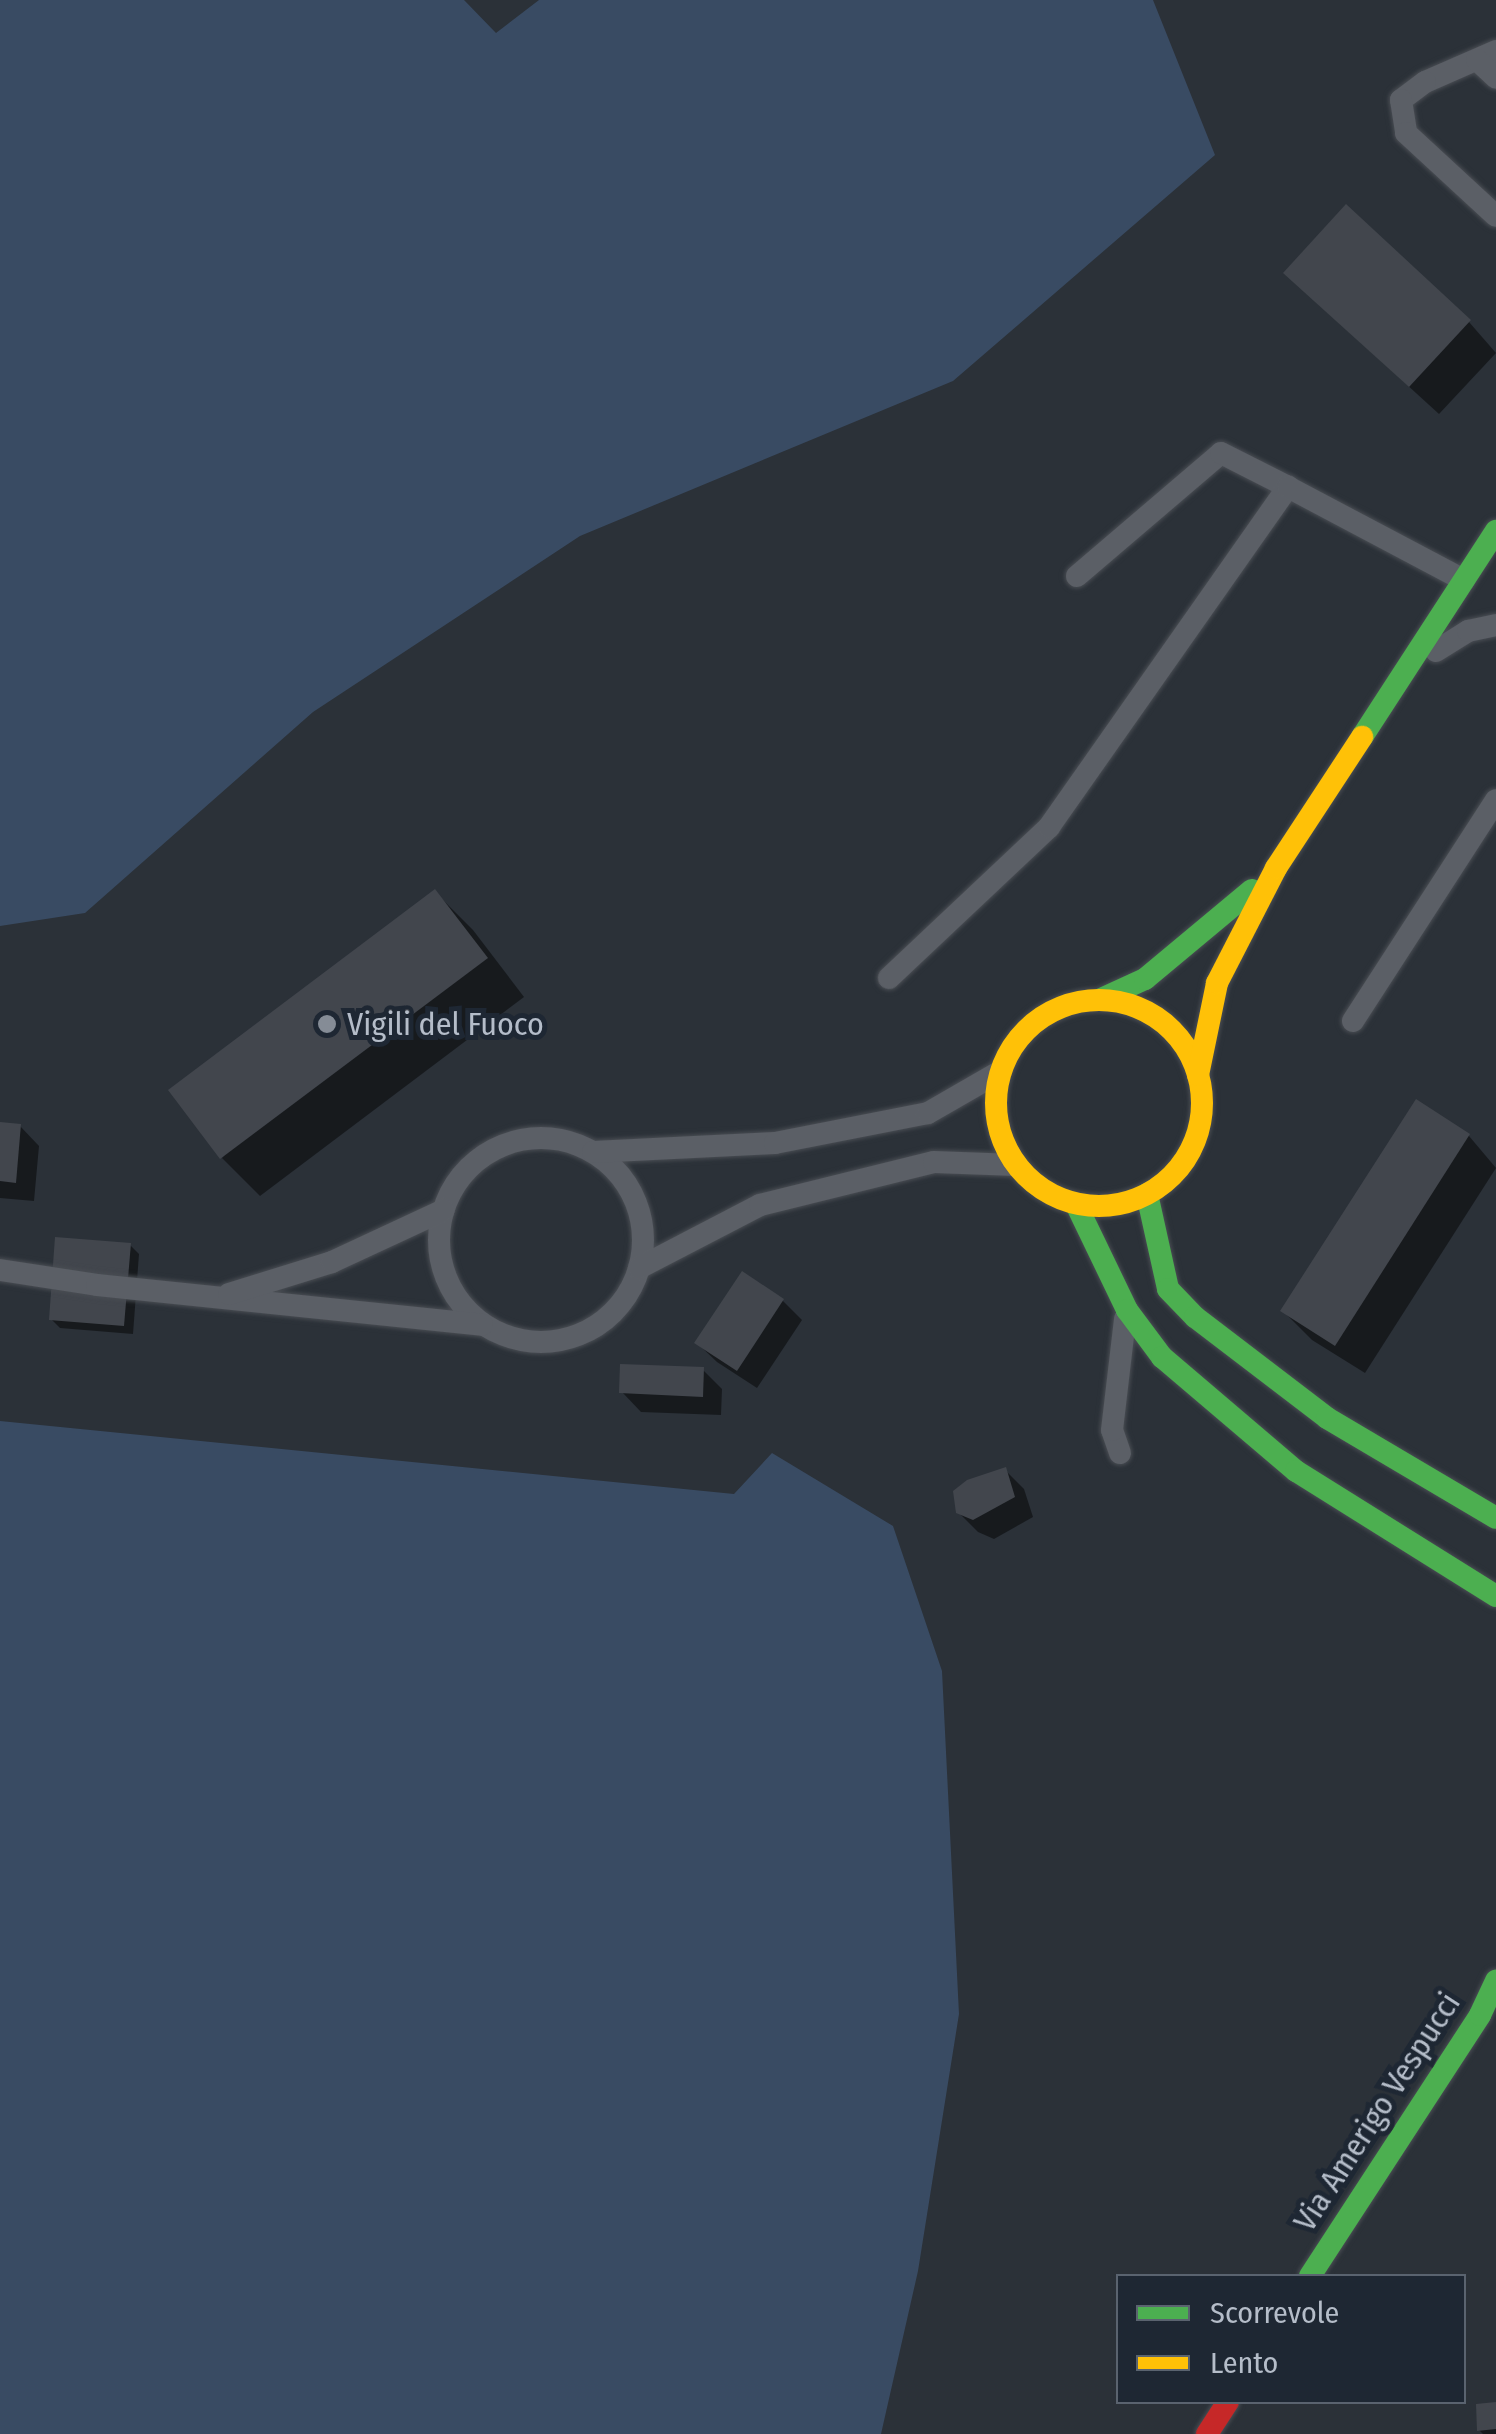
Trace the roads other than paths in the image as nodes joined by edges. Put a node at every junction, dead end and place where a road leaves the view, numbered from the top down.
1 (1486, 55) edge
2 (1496, 78) edge
3 (1496, 216) edge
4 (1288, 487) junction
5 (1496, 531) edge
6 (1077, 576) dead end
7 (1464, 580) junction
8 (1496, 625) edge
9 (1408, 669) junction
10 (1496, 800) edge
11 (1276, 868) junction
12 (889, 978) dead end
13 (1099, 1000) junction
14 (1354, 1021) dead end
15 (1001, 1071) junction
16 (1198, 1076) junction
17 (593, 1152) junction
18 (1016, 1165) junction
19 (1147, 1194) junction
20 (1076, 1204) junction
21 (444, 1210) junction
22 (640, 1268) junction
23 (0, 1270) edge
24 (220, 1296) junction
25 (1126, 1310) junction
26 (482, 1324) junction
27 (1120, 1453) dead end
28 (1496, 1518) edge
29 (1495, 1596) edge
30 (1496, 1980) edge
31 (1311, 2274) edge
32 (1227, 2404) edge
33 (1207, 2434) edge

1 - 2 lane
1 - 3 lane
4 - 6 lane
4 - 7 lane
4 - 12 lane
5 - 7 main road
7 - 9 main road
8 - 9 lane
9 - 11 main road
10 - 14 lane
11 - 13 main road
11 - 16 main road
13 - 15 main road
13 - 16 main road
15 - 17 lane
15 - 18 main road
16 - 19 main road
17 - 21 lane
17 - 22 lane
18 - 20 main road
18 - 22 lane
19 - 20 main road
19 - 28 main road
20 - 25 main road
21 - 24 lane
21 - 26 lane
22 - 26 lane
23 - 24 lane
24 - 26 lane
25 - 27 lane
25 - 29 main road
30 - 31 main road, Via Amerigo Vespucci
32 - 33 main road

